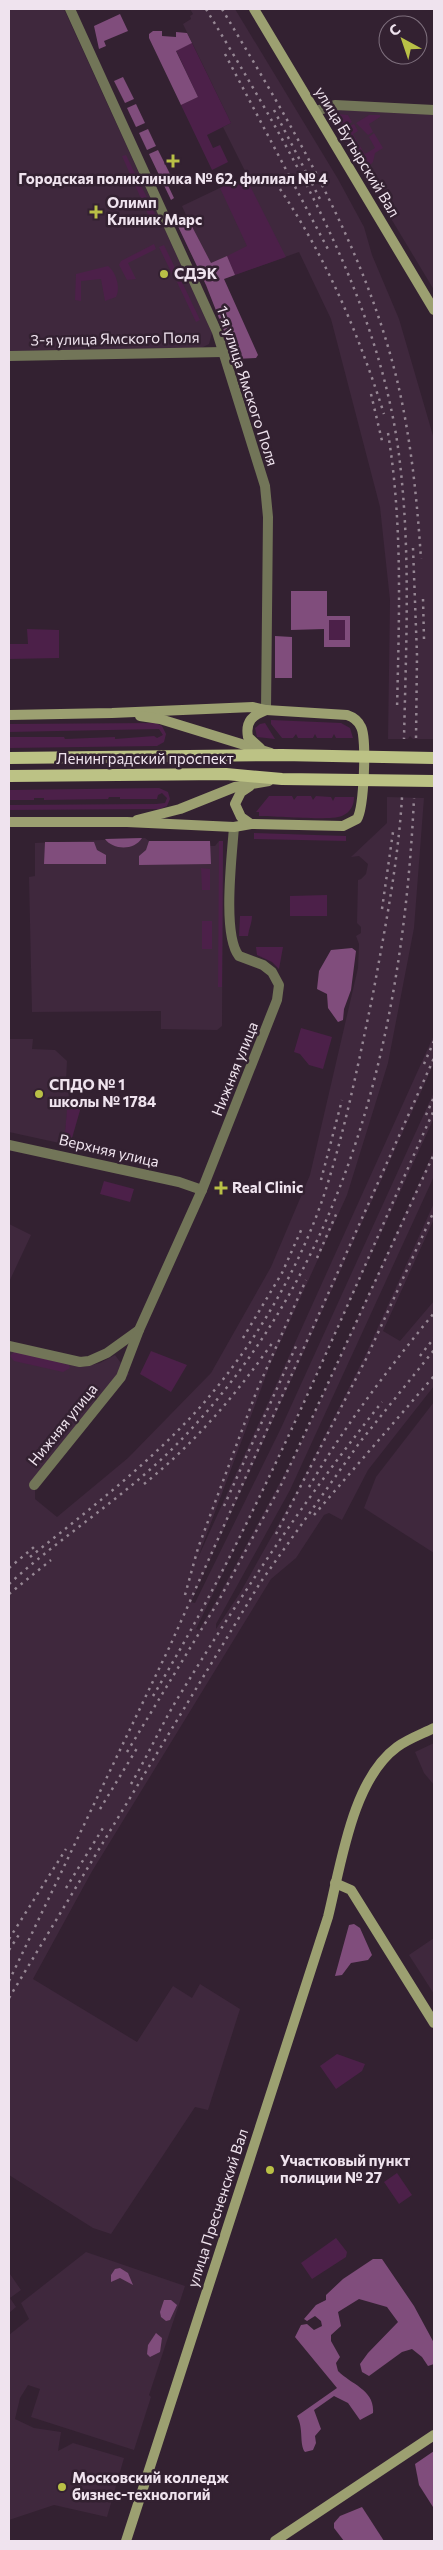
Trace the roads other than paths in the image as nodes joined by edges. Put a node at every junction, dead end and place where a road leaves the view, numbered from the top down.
1 (70, 9) edge
2 (254, 9) edge
3 (434, 110) edge
4 (316, 112) junction
5 (434, 310) edge
6 (223, 352) junction
7 (9, 356) edge
8 (266, 710) junction
9 (112, 713) junction
10 (9, 715) edge
11 (276, 754) junction
12 (9, 758) edge
13 (434, 758) edge
14 (9, 776) edge
15 (282, 778) junction
16 (434, 781) edge
17 (261, 782) junction
18 (235, 804) junction
19 (9, 822) edge
20 (126, 822) junction
21 (251, 824) junction
22 (234, 827) junction
23 (9, 1145) edge
24 (202, 1190) junction
25 (137, 1331) junction
26 (9, 1346) edge
27 (34, 1485) dead end
28 (434, 1728) edge
29 (335, 1883) junction
30 (434, 2023) edge
31 (434, 2435) edge
32 (126, 2541) edge
33 (275, 2541) edge

1 - 6 street, 1-я улица Ямского Поля
2 - 4 street, улица Бутырский Вал
3 - 4 street
4 - 5 street, улица Бутырский Вал
6 - 7 street, 3-я улица Ямского Поля
6 - 8 street, 1-я улица Ямского Поля
8 - 9 street
8 - 11 street
8 - 21 street
9 - 10 street
9 - 11 street
11 - 12 main road, Ленинградский проспект
11 - 13 main road, Ленинградский проспект
14 - 15 main road, Ленинградский проспект
15 - 16 main road, Ленинградский проспект
15 - 17 street
17 - 18 street
17 - 20 street
18 - 21 street
18 - 22 street
19 - 20 street
20 - 22 street
21 - 22 street
22 - 24 street, Нижняя улица
23 - 24 street, Верхняя улица
24 - 25 street, Нижняя улица
25 - 26 street
25 - 27 street, Нижняя улица
28 - 29 street, улица Пресненский Вал
29 - 30 street
29 - 32 street, улица Пресненский Вал
31 - 33 street

